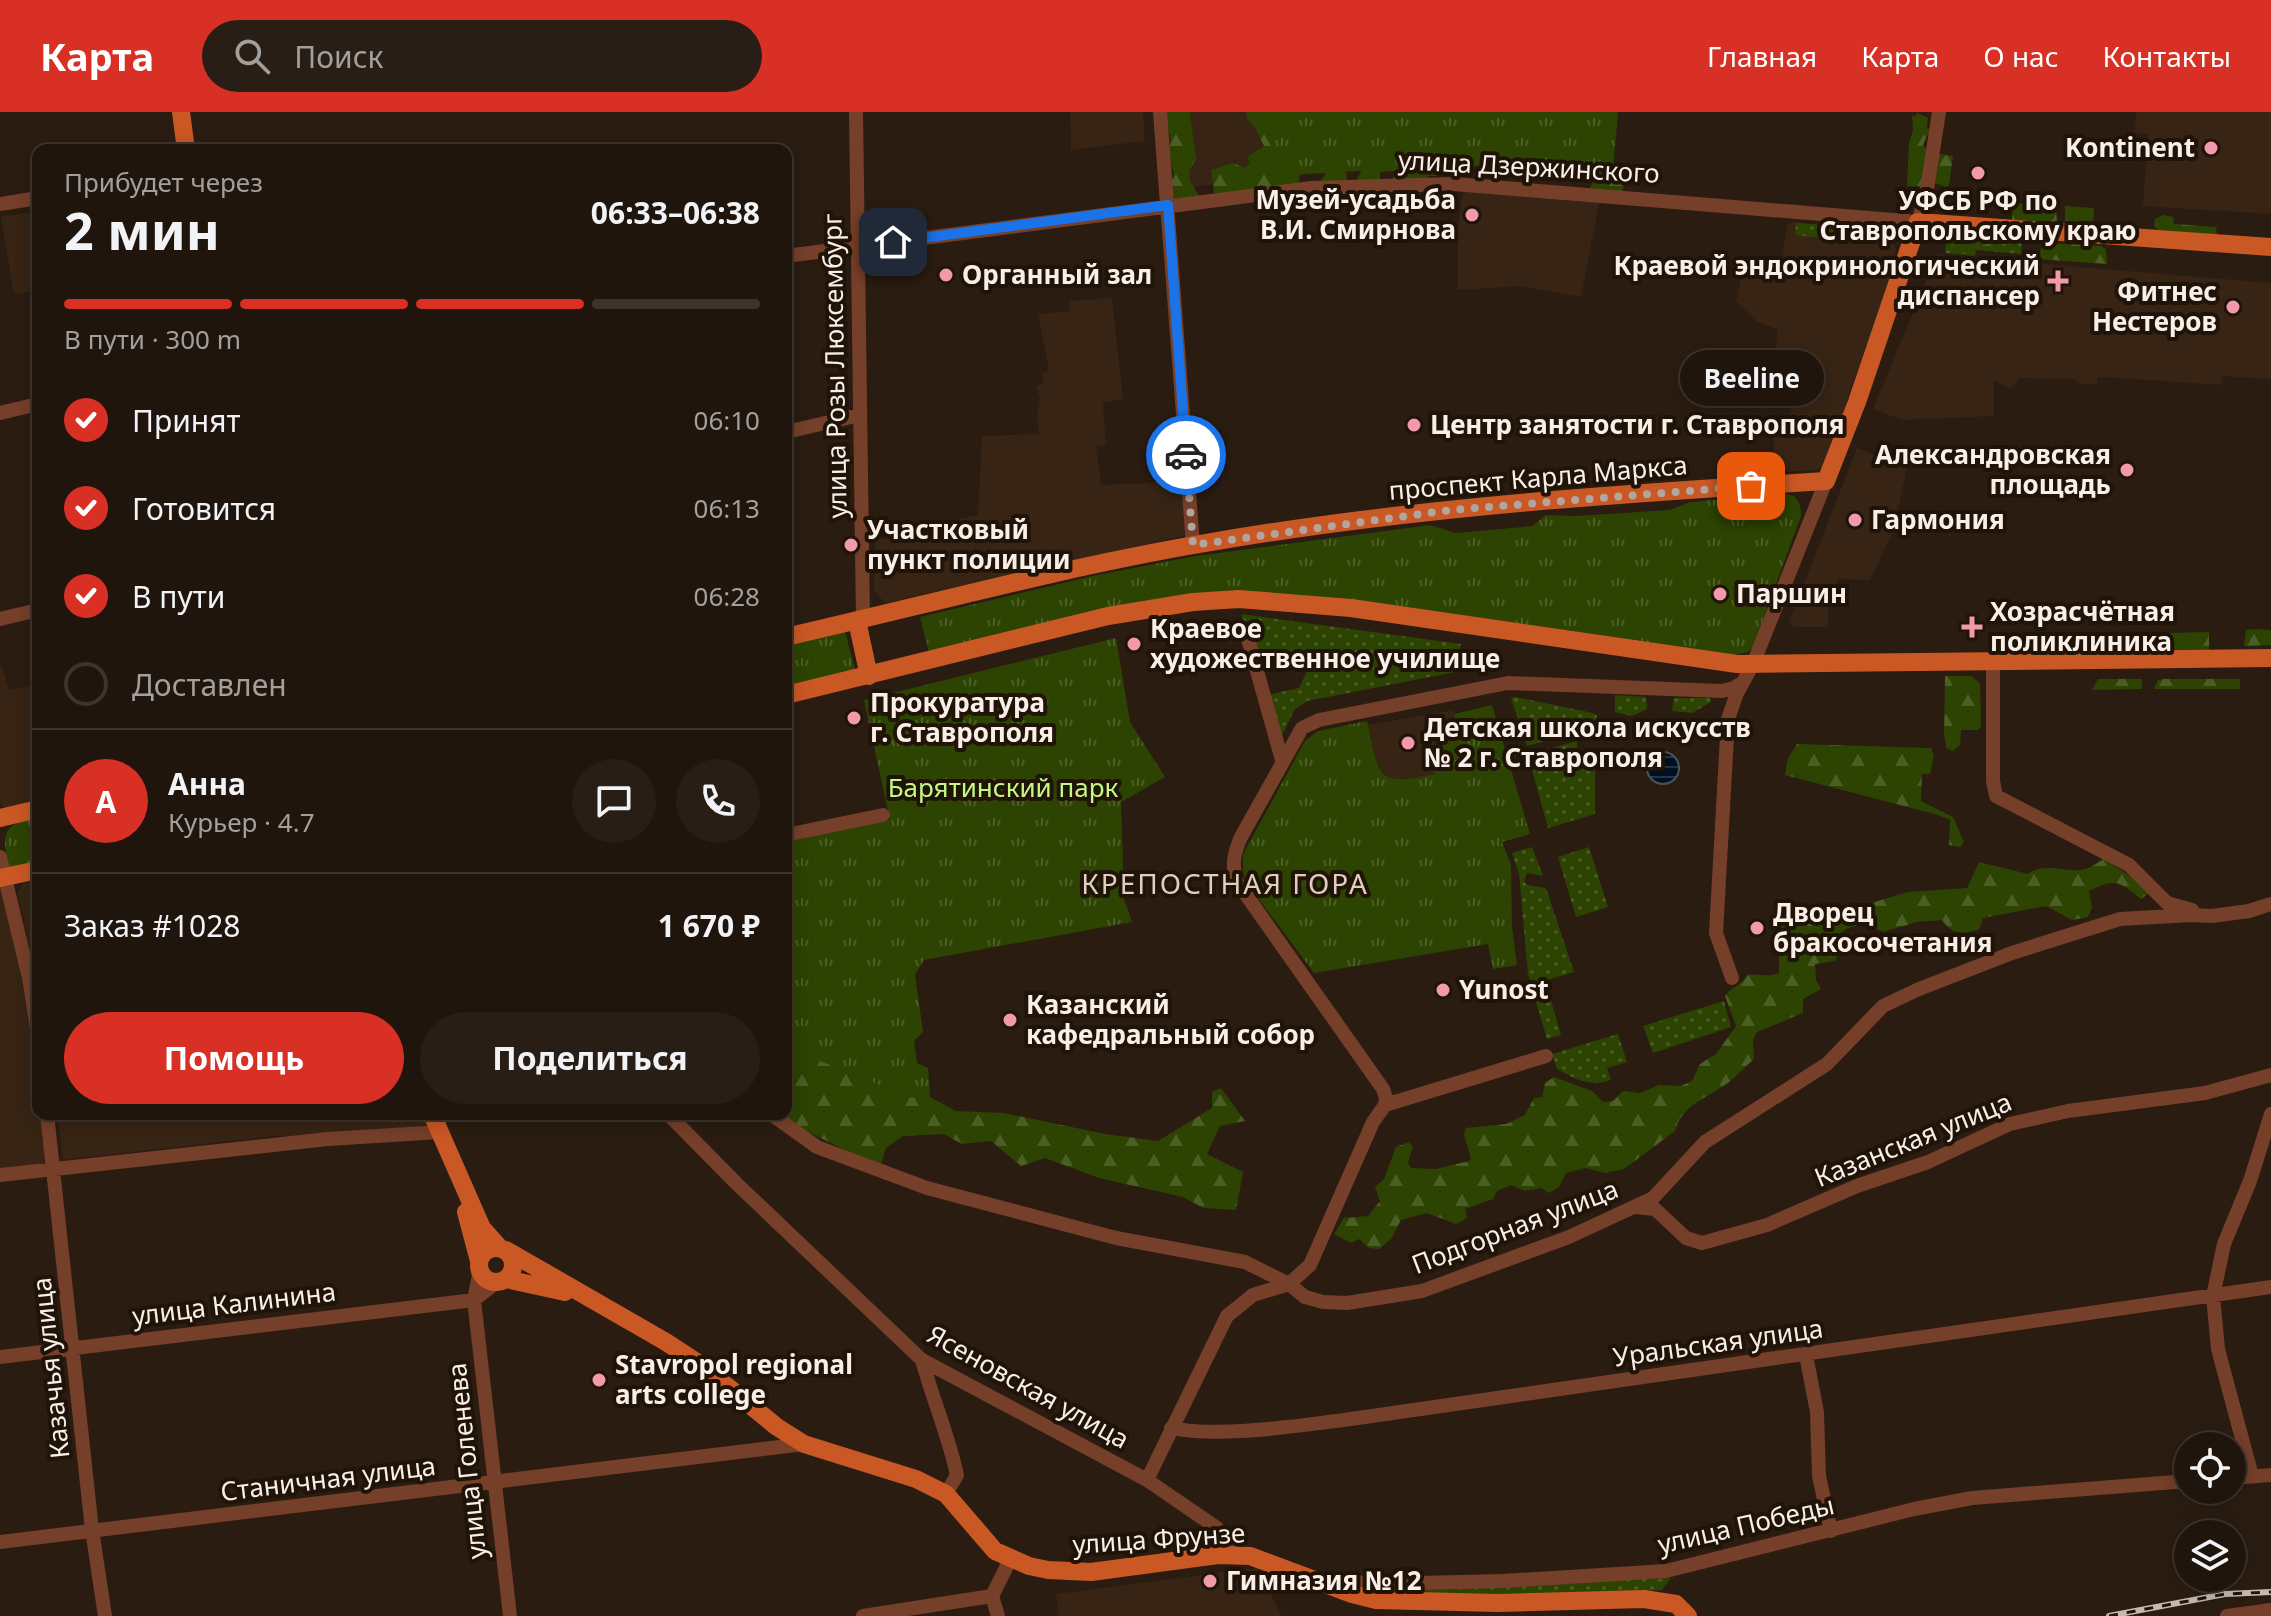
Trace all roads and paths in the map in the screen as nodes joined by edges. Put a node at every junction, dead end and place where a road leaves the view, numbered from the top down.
1 (181, 112) edge
2 (856, 112) edge
3 (1160, 112) edge
4 (1939, 112) edge
5 (185, 144) edge
6 (32, 199) edge
7 (0, 204) edge
8 (1168, 205) junction
9 (1918, 222) junction
10 (858, 246) junction
11 (2271, 247) edge
12 (792, 255) edge
13 (32, 405) edge
14 (0, 413) edge
15 (860, 415) junction
16 (792, 431) edge
17 (1826, 481) junction
18 (1193, 545) junction
19 (32, 611) edge
20 (0, 619) edge
21 (860, 620) junction
22 (792, 636) edge
23 (1248, 639) dead end
24 (2271, 658) edge
25 (1993, 663) junction
26 (1753, 664) junction
27 (869, 676) junction
28 (1743, 682) junction
29 (792, 694) edge
30 (1282, 760) junction
31 (32, 810) edge
32 (883, 815) dead end
33 (0, 818) edge
34 (792, 834) edge
35 (0, 857) edge
36 (32, 871) edge
37 (2, 878) edge
38 (2271, 904) edge
39 (2212, 916) junction
40 (1732, 978) dead end
41 (32, 997) edge
42 (1546, 1056) dead end
43 (2271, 1075) edge
44 (1385, 1105) junction
45 (2271, 1114) edge
46 (48, 1120) edge
47 (435, 1120) edge
48 (674, 1120) edge
49 (779, 1120) edge
50 (445, 1140) junction
51 (52, 1168) junction
52 (0, 1175) edge
53 (1634, 1207) junction
54 (502, 1248) junction
55 (479, 1266) junction
56 (502, 1280) junction
57 (1289, 1284) junction
58 (2271, 1287) edge
59 (2213, 1296) junction
60 (474, 1300) junction
61 (605, 1308) junction
62 (74, 1347) junction
63 (1806, 1355) junction
64 (0, 1357) edge
65 (922, 1360) junction
66 (1171, 1428) junction
67 (804, 1444) junction
68 (2271, 1475) edge
69 (2252, 1476) junction
70 (2246, 1477) edge
71 (1147, 1480) junction
72 (2174, 1482) edge
73 (496, 1484) junction
74 (946, 1494) junction
75 (92, 1530) junction
76 (1831, 1531) junction
77 (0, 1542) edge
78 (1236, 1555) junction
79 (1010, 1560) junction
80 (1313, 1578) junction
81 (992, 1596) junction
82 (2271, 1610) edge
83 (105, 1616) edge
84 (510, 1616) edge
85 (863, 1616) edge
86 (998, 1616) edge
87 (1688, 1616) edge
88 (2227, 1616) edge

1 - 5 main road
2 - 10 street, улица Розы Люксембург
3 - 8 street
4 - 9 street
6 - 7 street
8 - 9 street, улица Дзержинского
8 - 10 street, улица Дзержинского
8 - 18 street
9 - 11 main road, улица Дзержинского
9 - 17 main road
10 - 12 street, улица Дзержинского
10 - 15 street, улица Розы Люксембург
13 - 14 street
15 - 16 street
15 - 21 street, улица Розы Люксембург
17 - 18 main road, проспект Карла Маркса
17 - 26 street
18 - 21 main road, проспект Карла Маркса
19 - 20 street
21 - 22 main road, проспект Карла Маркса
21 - 27 main road
23 - 30 street
24 - 25 main road
25 - 26 main road
25 - 39 street
26 - 27 main road
26 - 28 street
27 - 29 main road
28 - 30 street
28 - 40 street
30 - 44 street
31 - 33 main road
32 - 34 street
35 - 37 street
36 - 37 main road
37 - 41 street
38 - 39 street, Подгорная улица
39 - 53 street, Подгорная улица
42 - 44 street
43 - 53 street, Казанская улица
44 - 57 street
45 - 59 street
46 - 51 street, Казачья улица
47 - 50 main road, улица Голенева
48 - 65 street, Ясеновская улица
49 - 57 street, Подгорная улица
50 - 51 street
50 - 54 main road, улица Голенева
50 - 55 main road, улица Голенева
51 - 52 street
51 - 62 street, Казачья улица
53 - 57 street, Подгорная улица
54 - 55 main road
54 - 56 main road
54 - 61 main road, улица Фрунзе
55 - 56 main road
55 - 60 street, улица Голенева
56 - 60 street
56 - 61 main road, улица Фрунзе
57 - 66 street
58 - 59 street, Уральская улица
59 - 63 street, Уральская улица
59 - 69 street
60 - 62 street, улица Калинина
60 - 73 street, улица Голенева
61 - 67 main road, улица Фрунзе
62 - 64 street, улица Калинина
62 - 75 street, Казачья улица
63 - 66 street, Уральская улица
63 - 76 street
65 - 71 street, Ясеновская улица
65 - 74 street
66 - 71 street
67 - 73 street, Станичная улица
67 - 74 main road, улица Фрунзе
68 - 69 street
69 - 70 street
71 - 78 street, Ясеновская улица
72 - 76 street, улица Победы
73 - 75 street, Станичная улица
73 - 84 street, улица Голенева
74 - 79 main road, улица Фрунзе
75 - 77 street, Станичная улица
75 - 83 street, Казачья улица
76 - 80 street, улица Победы
78 - 79 main road, улица Фрунзе
78 - 80 main road, улица Фрунзе
79 - 81 street
80 - 87 main road, улица Фрунзе
81 - 85 street
81 - 86 street
82 - 88 street

